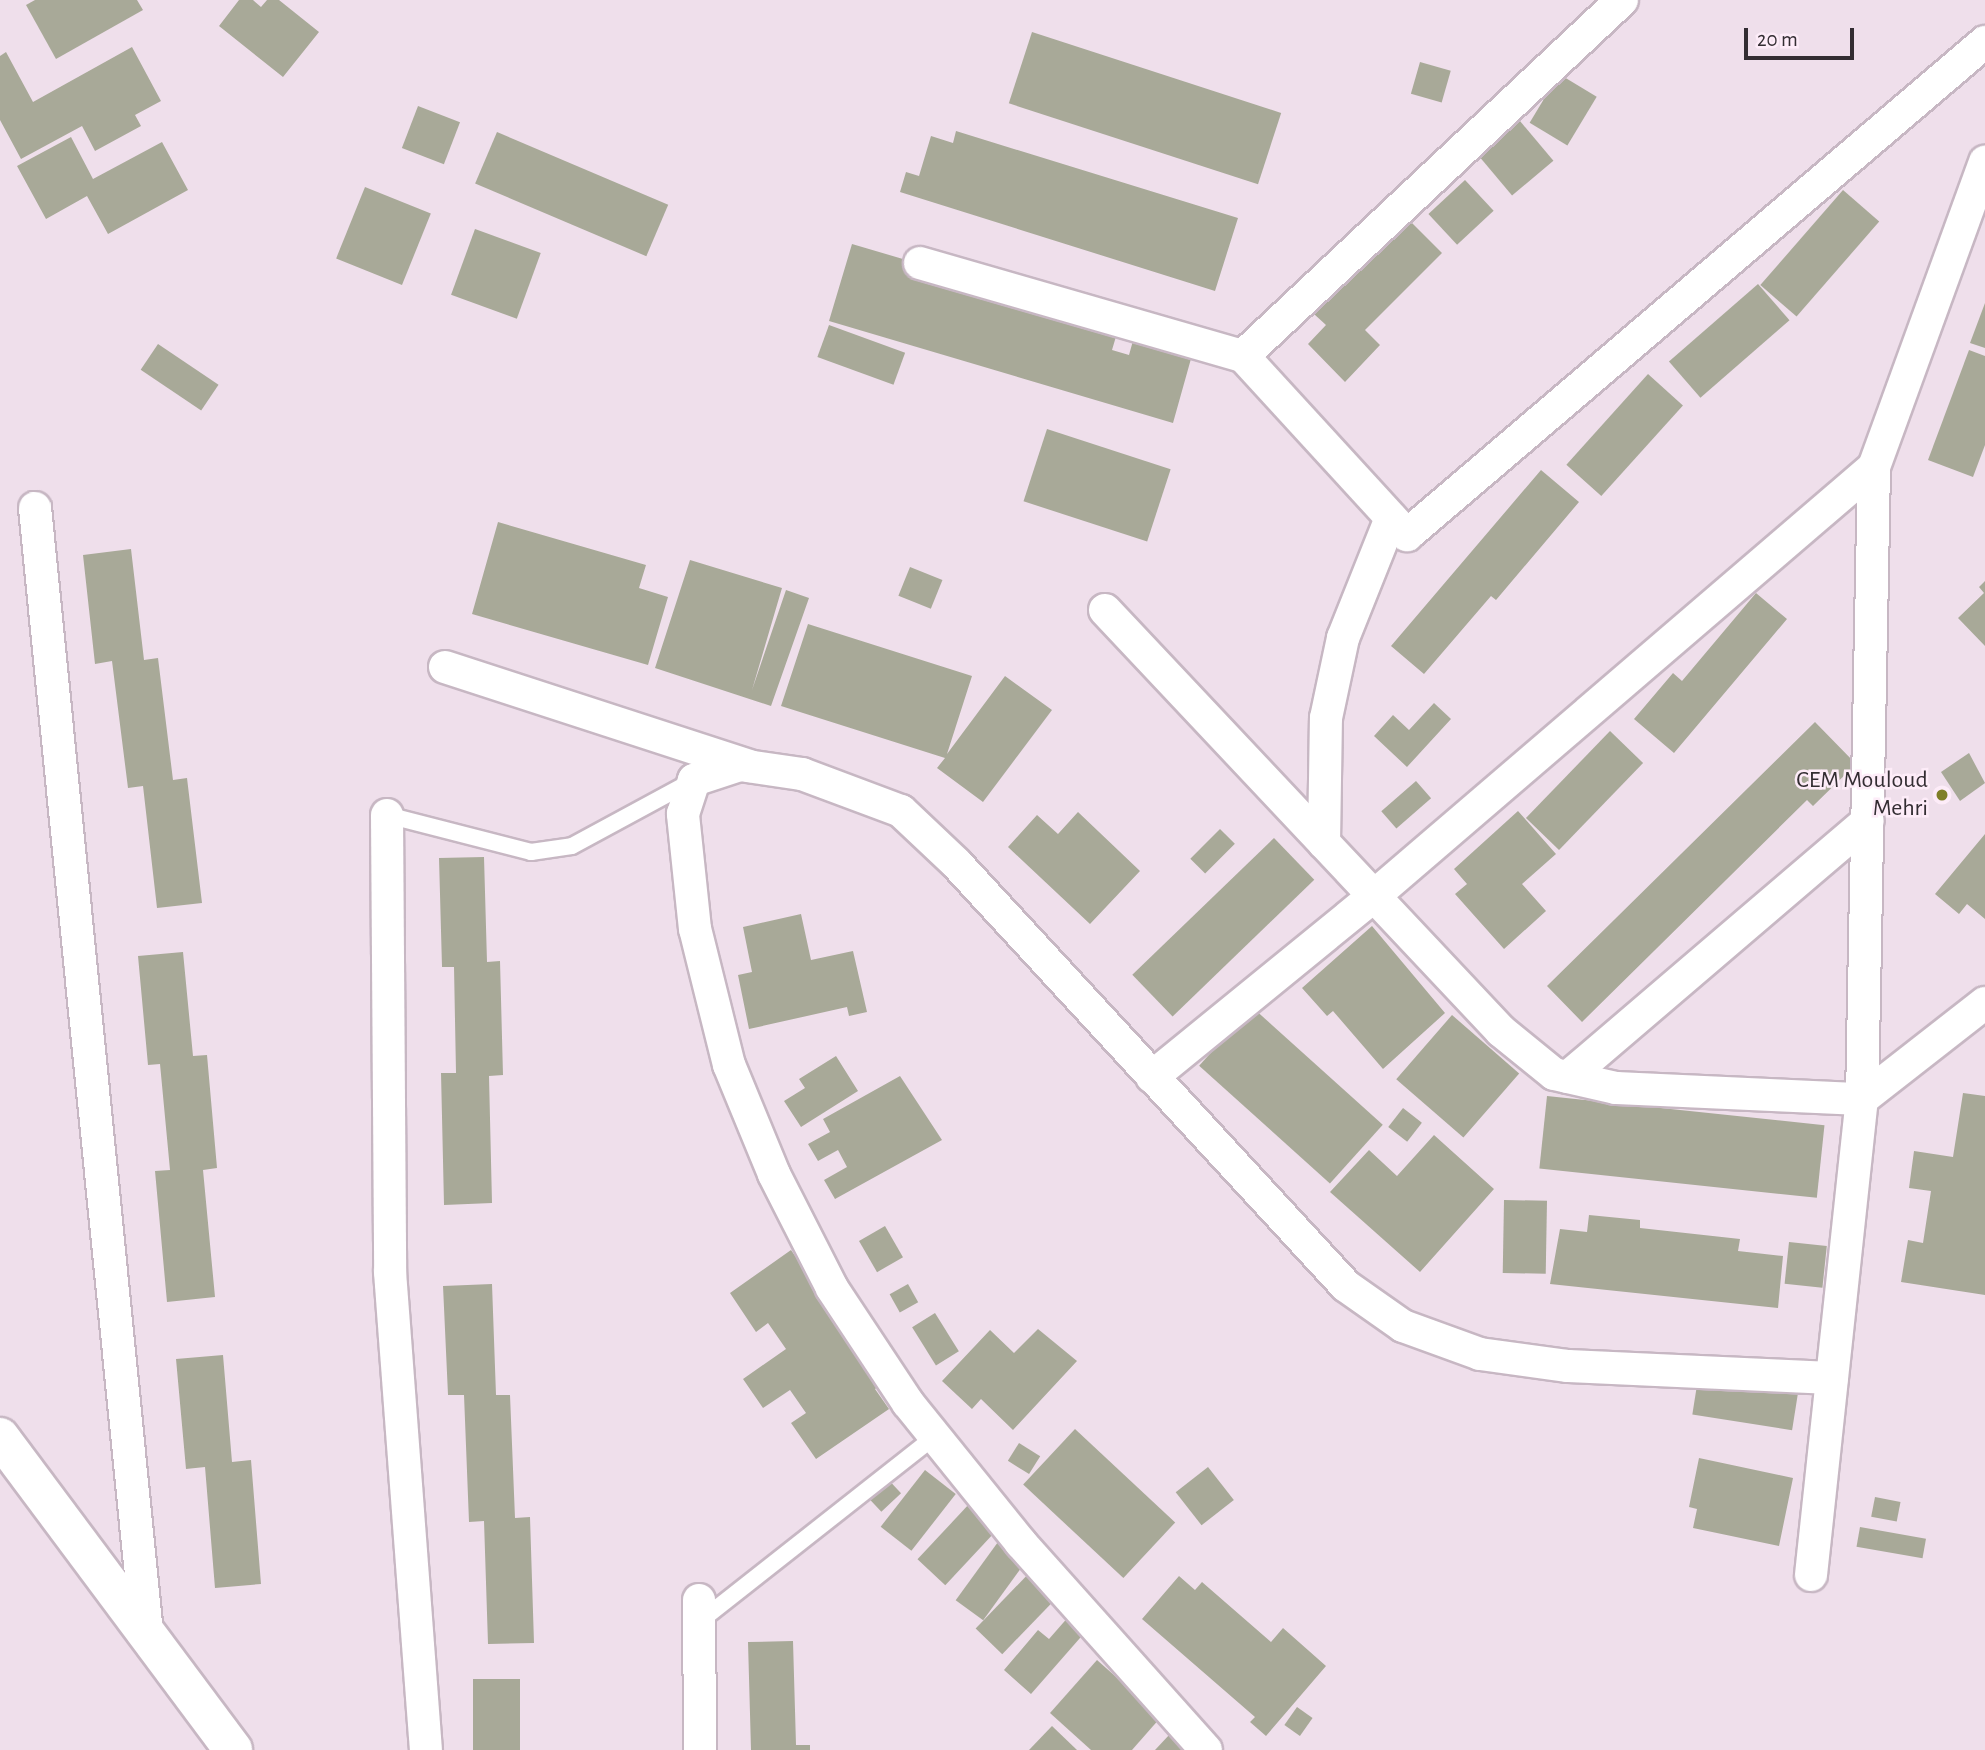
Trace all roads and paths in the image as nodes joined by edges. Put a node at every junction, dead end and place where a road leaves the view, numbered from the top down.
1 (1622, 0) edge
2 (1985, 42) edge
3 (1985, 162) edge
4 (920, 263) dead end
5 (1243, 356) junction
6 (1874, 467) junction
7 (36, 508) dead end
8 (1391, 518) junction
9 (1105, 610) dead end
10 (445, 667) dead end
11 (755, 767) junction
12 (694, 780) junction
13 (387, 815) joint
14 (1868, 821) junction
15 (1324, 843) junction
16 (1374, 896) junction
17 (1985, 1003) edge
18 (1152, 1077) junction
19 (1568, 1077) junction
20 (1862, 1099) junction
21 (1832, 1378) junction
22 (935, 1436) junction
23 (0, 1437) edge
24 (1811, 1575) dead end
25 (699, 1611) joint
26 (147, 1634) junction
27 (233, 1750) edge
28 (426, 1750) edge
29 (700, 1750) edge
30 (1206, 1750) edge

1 - 5 street
2 - 8 street
3 - 6 street
4 - 5 street
5 - 8 street
6 - 14 street
6 - 16 street
7 - 26 street
8 - 15 street
9 - 15 street
10 - 11 street
11 - 12 street
11 - 18 street
12 - 13 lane
12 - 22 street
13 - 28 street
14 - 19 street
14 - 20 street
15 - 16 street
16 - 18 street
16 - 19 street
17 - 20 street
18 - 21 street
19 - 20 street
20 - 21 street
21 - 24 street
22 - 25 lane
22 - 30 street
23 - 26 main road
25 - 29 street
26 - 27 main road

